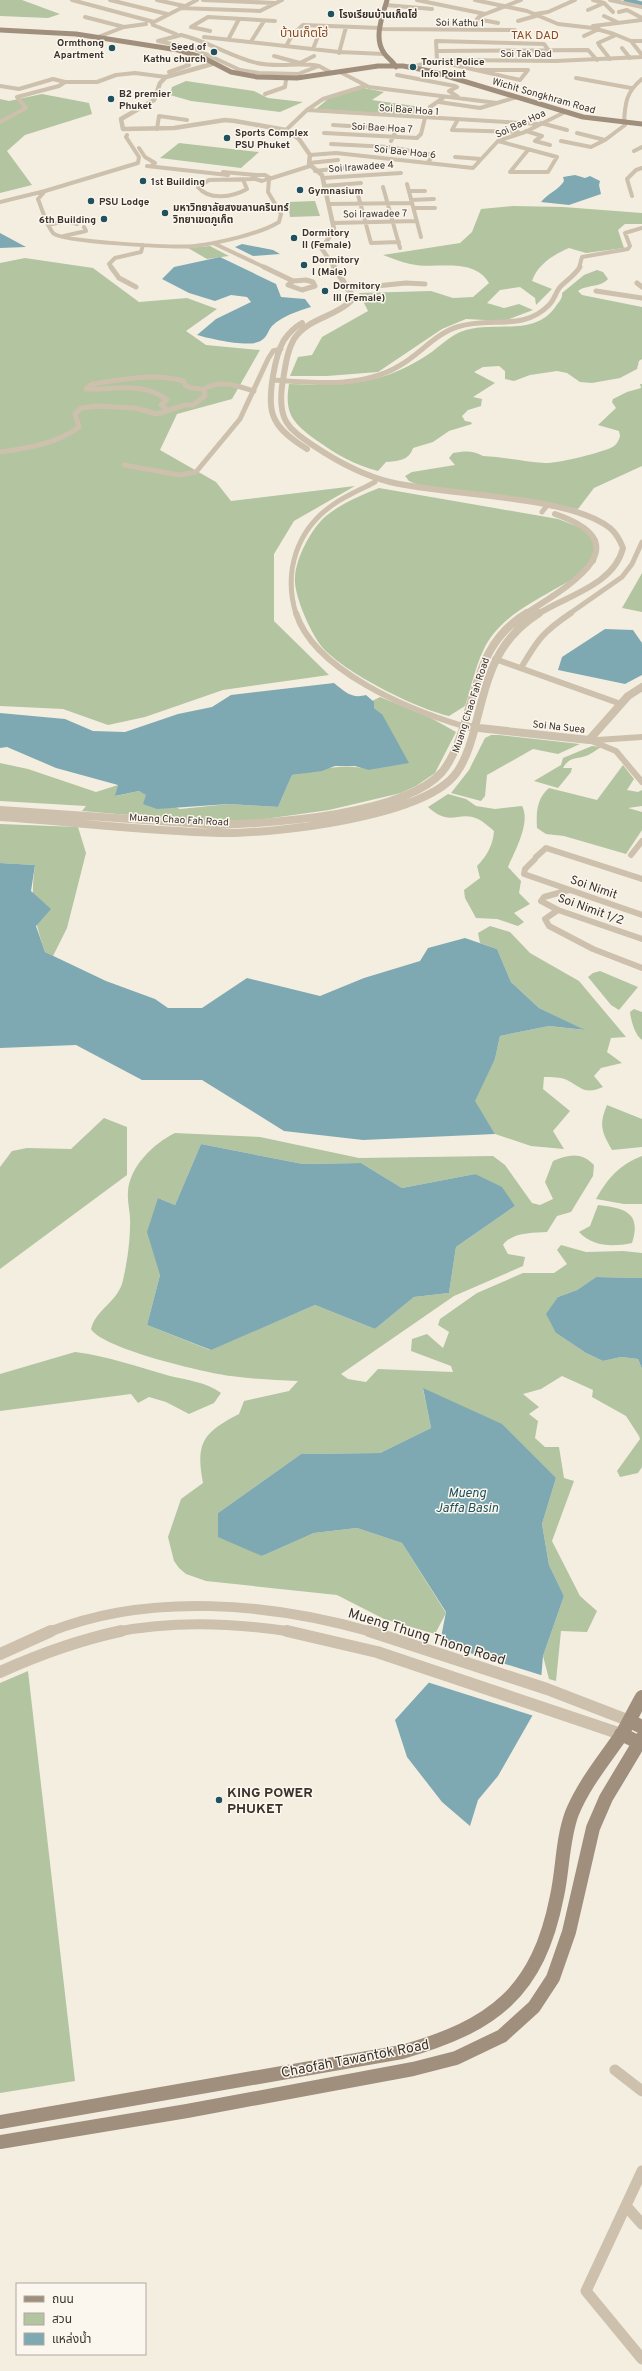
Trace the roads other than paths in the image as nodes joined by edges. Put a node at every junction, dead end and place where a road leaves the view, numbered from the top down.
1 (72, 0) edge
2 (110, 0) edge
3 (157, 0) edge
4 (197, 0) edge
5 (203, 0) edge
6 (282, 0) edge
7 (417, 0) edge
8 (474, 0) edge
9 (522, 0) edge
10 (575, 0) edge
11 (593, 0) edge
12 (610, 0) edge
13 (636, 0) edge
14 (429, 1) edge
15 (482, 1) junction
16 (642, 2) edge
17 (276, 3) junction
18 (386, 3) edge
19 (604, 3) junction
20 (443, 6) junction
21 (182, 7) junction
22 (506, 7) junction
23 (642, 7) edge
24 (432, 9) dead end
25 (588, 10) dead end
26 (613, 12) dead end
27 (619, 12) dead end
28 (167, 14) junction
29 (486, 14) junction
30 (537, 15) junction
31 (604, 16) dead end
32 (85, 17) dead end
33 (219, 18) junction
34 (239, 19) junction
35 (476, 19) junction
36 (642, 19) edge
37 (264, 21) junction
38 (275, 21) dead end
39 (518, 21) dead end
40 (618, 22) junction
41 (498, 23) dead end
42 (151, 24) junction
43 (322, 26) junction
44 (346, 27) junction
45 (588, 27) junction
46 (126, 28) junction
47 (381, 28) junction
48 (599, 29) junction
49 (476, 30) junction
50 (515, 30) dead end
51 (0, 31) edge
52 (210, 31) junction
53 (583, 31) dead end
54 (634, 33) dead end
55 (176, 34) dead end
56 (616, 35) junction
57 (584, 36) dead end
58 (98, 37) junction
59 (106, 38) junction
60 (229, 38) junction
61 (252, 40) junction
62 (632, 41) junction
63 (642, 41) edge
64 (211, 45) junction
65 (286, 46) junction
66 (622, 48) dead end
67 (313, 49) junction
68 (195, 50) junction
69 (438, 50) junction
70 (549, 51) junction
71 (186, 52) junction
72 (339, 53) junction
73 (236, 55) junction
74 (385, 55) junction
75 (274, 56) dead end
76 (314, 56) dead end
77 (642, 56) edge
78 (194, 57) junction
79 (630, 58) junction
80 (217, 59) junction
81 (610, 59) junction
82 (437, 60) junction
83 (598, 60) junction
84 (302, 63) junction
85 (212, 64) junction
86 (207, 65) junction
87 (258, 65) junction
88 (319, 66) junction
89 (393, 66) junction
90 (412, 67) junction
91 (240, 70) junction
92 (477, 70) junction
93 (231, 72) junction
94 (332, 73) junction
95 (342, 73) junction
96 (168, 74) junction
97 (397, 75) dead end
98 (576, 78) dead end
99 (642, 79) edge
100 (286, 80) junction
101 (64, 82) junction
102 (0, 86) edge
103 (365, 86) junction
104 (631, 88) junction
105 (265, 94) dead end
106 (445, 97) junction
107 (460, 98) junction
108 (515, 98) junction
109 (439, 102) junction
110 (497, 103) junction
111 (430, 107) dead end
112 (307, 110) junction
113 (345, 113) junction
114 (562, 113) junction
115 (341, 117) dead end
116 (425, 118) junction
117 (187, 120) dead end
118 (457, 120) junction
119 (337, 121) dead end
120 (0, 122) edge
121 (540, 124) junction
122 (625, 124) junction
123 (333, 125) junction
124 (642, 125) edge
125 (157, 128) junction
126 (123, 129) junction
127 (286, 130) junction
128 (567, 130) dead end
129 (526, 132) junction
130 (324, 133) junction
131 (578, 133) dead end
132 (127, 135) junction
133 (394, 137) junction
134 (605, 140) junction
135 (498, 141) junction
136 (561, 141) dead end
137 (331, 144) junction
138 (550, 145) dead end
139 (389, 147) junction
140 (642, 147) edge
141 (528, 150) junction
142 (634, 151) dead end
143 (336, 153) junction
144 (310, 155) junction
145 (455, 157) dead end
146 (385, 158) junction
147 (481, 159) junction
148 (338, 160) dead end
149 (152, 161) junction
150 (428, 162) junction
151 (138, 163) junction
152 (309, 164) junction
153 (147, 166) junction
154 (349, 167) dead end
155 (473, 168) joint
156 (642, 168) edge
157 (315, 171) junction
158 (401, 173) dead end
159 (263, 175) junction
160 (256, 177) junction
161 (323, 178) junction
162 (269, 179) junction
163 (244, 182) junction
164 (361, 183) dead end
165 (407, 184) dead end
166 (324, 186) junction
167 (383, 186) dead end
168 (45, 191) junction
169 (357, 191) dead end
170 (409, 191) junction
171 (425, 191) dead end
172 (632, 196) dead end
173 (15, 198) junction
174 (434, 199) dead end
175 (38, 200) junction
176 (411, 201) junction
177 (0, 202) edge
178 (387, 203) junction
179 (329, 204) junction
180 (360, 204) junction
181 (414, 208) junction
182 (435, 208) dead end
183 (417, 221) junction
184 (365, 222) junction
185 (393, 222) junction
186 (332, 223) junction
187 (77, 224) dead end
188 (48, 225) junction
189 (84, 227) dead end
190 (642, 228) edge
191 (61, 237) junction
192 (421, 237) dead end
193 (399, 242) junction
194 (213, 243) junction
195 (143, 245) junction
196 (400, 248) dead end
197 (293, 281) junction
198 (642, 282) edge
199 (426, 284) dead end
200 (136, 287) dead end
201 (642, 287) edge
202 (347, 288) junction
203 (596, 291) dead end
204 (642, 297) edge
205 (330, 313) junction
206 (281, 349) junction
207 (274, 380) junction
208 (283, 381) junction
209 (204, 389) junction
210 (254, 391) junction
211 (168, 410) junction
212 (0, 452) edge
213 (124, 465) dead end
214 (375, 482) junction
215 (498, 505) dead end
216 (544, 509) junction
217 (535, 510) dead end
218 (595, 528) dead end
219 (642, 542) edge
220 (588, 577) dead end
221 (495, 659) junction
222 (521, 668) junction
223 (642, 687) edge
224 (621, 704) junction
225 (463, 726) junction
226 (475, 728) junction
227 (642, 737) edge
228 (589, 740) junction
229 (456, 748) junction
230 (468, 750) junction
231 (642, 782) edge
232 (0, 810) edge
233 (0, 817) edge
234 (642, 841) edge
235 (631, 855) dead end
236 (642, 879) edge
237 (569, 890) junction
238 (558, 910) junction
239 (642, 914) edge
240 (642, 939) edge
241 (642, 968) edge
242 (0, 1654) edge
243 (0, 1672) edge
244 (642, 1697) edge
245 (630, 1721) junction
246 (642, 1727) edge
247 (621, 1734) junction
248 (641, 1742) edge
249 (616, 2070) dead end
250 (642, 2091) edge
251 (0, 2122) edge
252 (0, 2142) edge
253 (642, 2171) edge
254 (626, 2206) junction
255 (642, 2224) edge
256 (642, 2359) edge

1 - 42 street
2 - 28 street
3 - 21 street
4 - 21 street
5 - 17 street
6 - 17 street
7 - 14 street
8 - 15 street
9 - 22 street
10 - 30 street
11 - 19 street
12 - 23 street
13 - 16 street
14 - 20 street
15 - 20 street
15 - 22 street
17 - 21 street
18 - 24 street
18 - 47 main road
19 - 25 street
19 - 26 street
20 - 29 street
21 - 28 street
22 - 29 street
22 - 30 street
27 - 36 street
28 - 42 street
29 - 35 street
30 - 39 street
30 - 45 street
31 - 40 street
32 - 46 street
33 - 34 street
33 - 52 street
33 - 52 street
34 - 37 street
34 - 60 street
35 - 41 street
35 - 49 street
36 - 40 street
37 - 38 street
37 - 61 street
40 - 45 street
42 - 46 street
42 - 55 street
43 - 44 street, Soi Kathu 1
43 - 65 street, Soi Kathu 1
43 - 67 street
44 - 47 street, Soi Kathu 1
44 - 72 street
45 - 48 street
45 - 53 street
46 - 58 street
46 - 59 street
47 - 49 street, Soi Kathu 1
47 - 74 main road
48 - 56 street
48 - 57 street
49 - 50 street, Soi Kathu 1
51 - 58 main road, Wichit Songkhram Road
51 - 78 main road, Wichit Songkhram Road
52 - 60 street
54 - 62 street
56 - 62 street
56 - 81 street
58 - 59 main road, Wichit Songkhram Road
59 - 71 main road, Wichit Songkhram Road
60 - 61 street
61 - 65 street
62 - 63 street
62 - 77 street
64 - 68 street
64 - 68 street
64 - 73 street
65 - 67 street
66 - 79 street
67 - 72 street
68 - 71 street
68 - 80 street
69 - 70 street
69 - 70 street
69 - 82 street
70 - 83 street
71 - 85 main road, Wichit Songkhram Road
72 - 74 street
73 - 80 street
73 - 87 street
74 - 89 main road
75 - 84 street
76 - 84 street
77 - 79 street, Soi Tak Dad
78 - 86 main road, Wichit Songkhram Road
78 - 96 street
79 - 81 street, Soi Tak Dad
80 - 91 street
81 - 83 street, Soi Tak Dad
82 - 83 street, Soi Tak Dad
82 - 90 street, Soi Tak Dad
82 - 92 street
84 - 87 street
84 - 88 street
85 - 86 street
85 - 93 main road, Wichit Songkhram Road
86 - 96 street
86 - 100 main road, Wichit Songkhram Road
87 - 91 street
88 - 91 street
88 - 94 street
89 - 90 main road, Wichit Songkhram Road
89 - 94 main road, Wichit Songkhram Road
89 - 95 main road, Wichit Songkhram Road
89 - 108 main road, Wichit Songkhram Road
90 - 108 main road, Wichit Songkhram Road
91 - 93 street
92 - 92 street
93 - 94 main road, Wichit Songkhram Road
95 - 100 main road, Wichit Songkhram Road
95 - 103 street
96 - 101 street
96 - 126 street
97 - 107 street
98 - 104 street
99 - 104 street
100 - 105 street
101 - 102 street
101 - 120 street
103 - 106 street
103 - 112 street
104 - 122 street
106 - 107 street
106 - 109 street
107 - 110 street
108 - 110 street
108 - 114 main road, Wichit Songkhram Road
109 - 110 street
109 - 111 street
112 - 113 street, Soi Bae Hoa 1
112 - 127 street
113 - 115 street
113 - 116 street, Soi Bae Hoa 1
114 - 121 street, Soi Bae Hoa
114 - 122 main road, Wichit Songkhram Road
116 - 118 street, Soi Bae Hoa 1
116 - 133 street, Soi Bae Hoa 7
117 - 125 street
118 - 121 street, Soi Bae Hoa 1
118 - 129 street
119 - 123 street
121 - 128 street, Soi Bae Hoa 1
121 - 129 street, Soi Bae Hoa
122 - 124 main road, Wichit Songkhram Road
122 - 134 street
123 - 130 street
123 - 133 street
125 - 126 street
125 - 127 street
126 - 132 street
127 - 144 street
129 - 135 street, Soi Bae Hoa
129 - 138 street
130 - 133 street, Soi Bae Hoa 7
130 - 137 street
131 - 134 street
132 - 149 street
132 - 151 street
133 - 139 street
134 - 136 street
135 - 141 street
135 - 147 street, Soi Bae Hoa
137 - 139 street
137 - 143 street
139 - 146 street
139 - 150 street
140 - 142 street
141 - 141 street
143 - 144 street, Soi Bae Hoa 6
143 - 146 street, Soi Bae Hoa 6
144 - 152 street
145 - 147 street
146 - 150 street, Soi Bae Hoa 6
147 - 155 street, Soi Bae Hoa
148 - 152 street
149 - 151 street
149 - 153 street
149 - 160 street
150 - 155 street, Soi Bae Hoa 6
151 - 153 street
151 - 168 street
152 - 157 street
152 - 159 street
152 - 162 street
153 - 160 street
154 - 157 street
156 - 172 street
157 - 161 street
158 - 161 street, Soi Irawadee 4
159 - 160 street
159 - 162 street
160 - 162 street
160 - 163 street
161 - 166 street
162 - 194 street
163 - 163 street
164 - 166 street
165 - 170 street
166 - 179 street
167 - 178 street
168 - 173 street
168 - 175 street
169 - 180 street
170 - 171 street
170 - 176 street
173 - 175 street
173 - 177 street
174 - 176 street
175 - 188 street
176 - 178 street
176 - 181 street
178 - 180 street
178 - 185 street
179 - 180 street
179 - 186 street
180 - 184 street
181 - 182 street
181 - 183 street
183 - 185 street, Soi Irawadee 7
183 - 192 street
184 - 185 street, Soi Irawadee 7
184 - 186 street, Soi Irawadee 7
184 - 193 street
185 - 193 street
186 - 202 street
187 - 188 street
188 - 191 street
189 - 191 street
190 - 208 street
191 - 195 street
193 - 196 street
194 - 195 street
194 - 197 street
195 - 200 street
197 - 197 street
198 - 201 street
199 - 202 street
202 - 205 street, Muang Chao Fah Road
203 - 204 street
205 - 206 street, Muang Chao Fah Road
205 - 208 street, Muang Chao Fah Road
206 - 207 street, Muang Chao Fah Road
206 - 210 street
207 - 208 street
207 - 214 street, Muang Chao Fah Road
208 - 216 street, Muang Chao Fah Road
209 - 210 street
209 - 211 street
209 - 211 street
210 - 213 street
211 - 212 street
214 - 215 street, Muang Chao Fah Road
214 - 225 street
216 - 217 street, Muang Chao Fah Road
216 - 218 street, Muang Chao Fah Road
216 - 221 street, Muang Chao Fah Road
219 - 222 street
220 - 225 street, Muang Chao Fah Road
221 - 222 street
221 - 226 street, Muang Chao Fah Road
222 - 224 street
223 - 224 street
224 - 228 street
225 - 226 street, Soi Na Suea
225 - 229 street, Muang Chao Fah Road
226 - 228 street, Soi Na Suea
226 - 230 street, Muang Chao Fah Road
227 - 228 street, Soi Na Suea
228 - 231 street
229 - 230 street
229 - 232 street, Muang Chao Fah Road
230 - 233 street, Muang Chao Fah Road
234 - 235 street
236 - 237 street, Soi Nimit
237 - 238 street, Soi Nimit 1/2
237 - 239 street, Soi Nimit
238 - 240 street, Soi Nimit 1/2
238 - 241 street
242 - 245 street, Mueng Thung Thong Road
243 - 247 street
244 - 245 main road, Chaofah Tawantok Road
245 - 246 main road
245 - 247 main road, Chaofah Tawantok Road
247 - 248 main road
247 - 251 main road, Chaofah Tawantok Road
248 - 252 main road, Chaofah Tawantok Road
249 - 250 street
253 - 254 street
254 - 255 street
254 - 256 street

